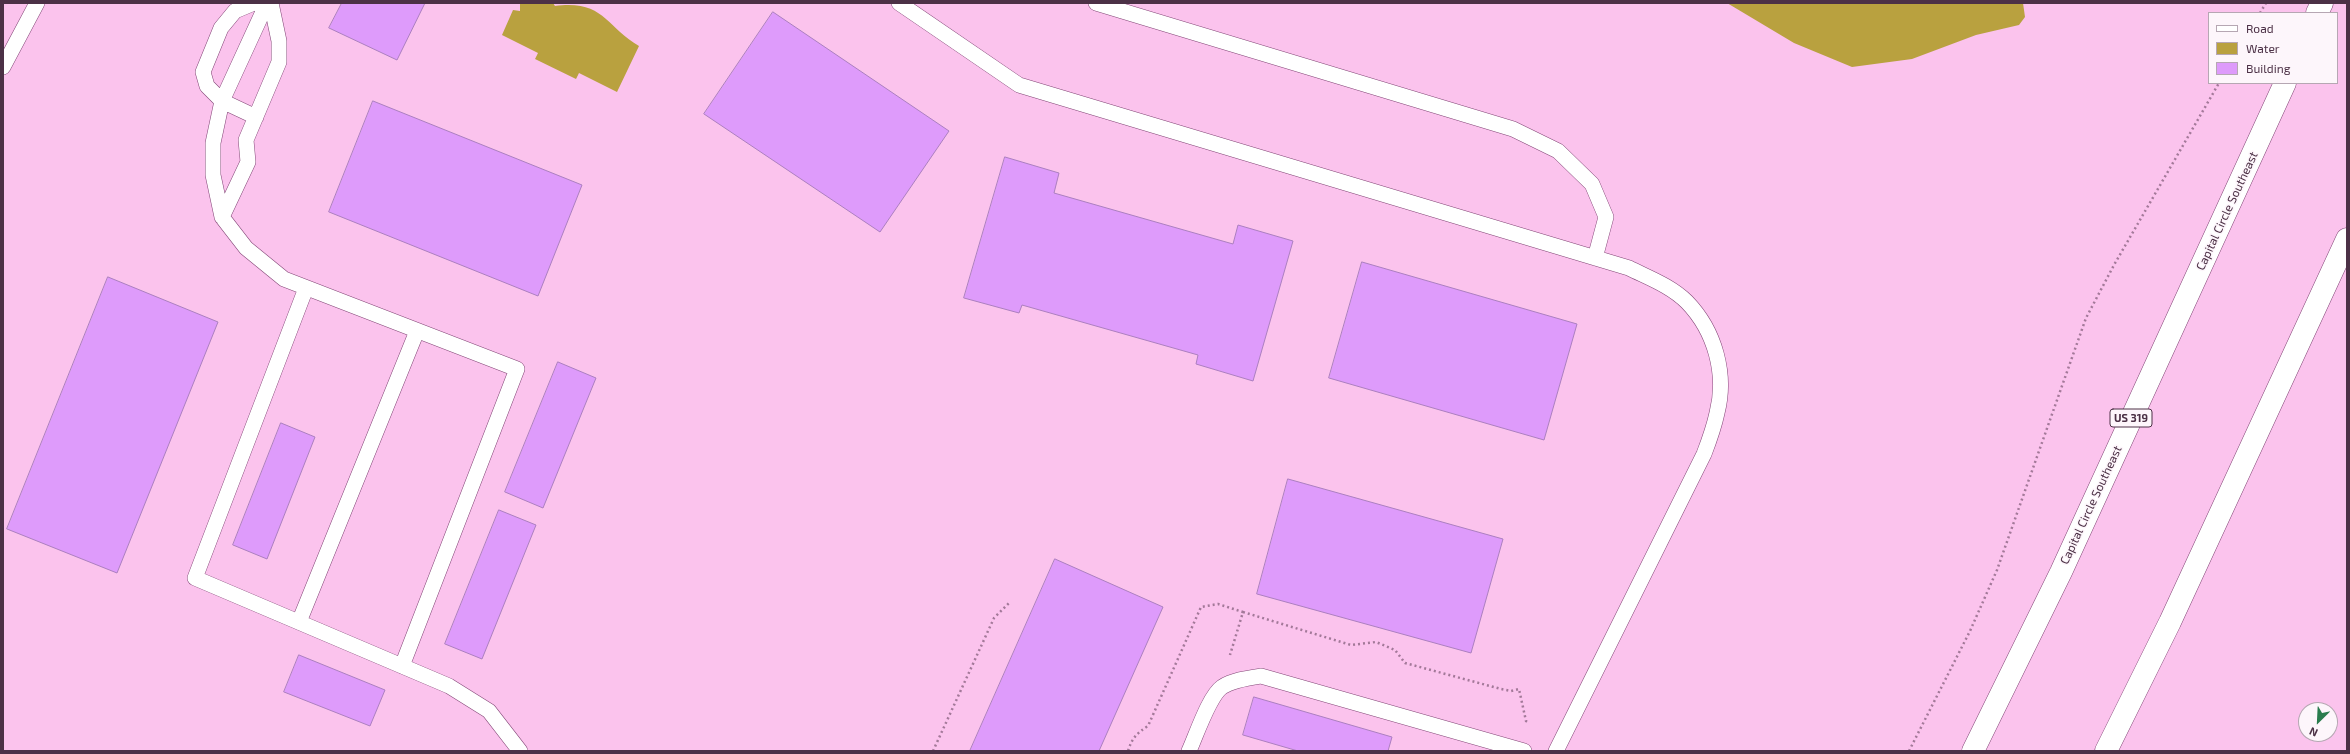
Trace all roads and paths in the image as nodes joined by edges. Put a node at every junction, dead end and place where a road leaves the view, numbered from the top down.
1 (37, 3) edge
2 (254, 3) edge
3 (267, 3) edge
4 (272, 3) edge
5 (899, 3) edge
6 (1096, 3) edge
7 (2266, 3) edge
8 (2322, 3) edge
9 (2261, 12) edge
10 (2318, 12) edge
11 (3, 67) edge
12 (2218, 84) edge
13 (2285, 84) edge
14 (222, 101) junction
15 (256, 116) junction
16 (222, 217) junction
17 (2347, 239) edge
18 (1595, 258) junction
19 (306, 288) junction
20 (417, 331) junction
21 (1009, 603) dead end
22 (1243, 612) junction
23 (299, 622) junction
24 (402, 666) junction
25 (1221, 687) junction
26 (1557, 748) edge
27 (520, 751) edge
28 (933, 751) edge
29 (1128, 751) edge
30 (1189, 751) edge
31 (1524, 751) edge
32 (1909, 751) edge
33 (1973, 751) edge
34 (2106, 751) edge

1 - 11 lane
2 - 14 lane
3 - 14 lane
4 - 15 lane
5 - 18 lane
6 - 18 lane
7 - 9 path
8 - 10 main road
12 - 32 path
13 - 33 main road, Capital Circle Southeast / US 319
14 - 15 lane
14 - 16 lane
15 - 16 lane
16 - 19 lane
17 - 34 main road
18 - 26 lane
19 - 20 lane
19 - 23 lane
20 - 23 lane
20 - 24 lane
21 - 28 path
22 - 25 path
22 - 26 path
22 - 29 path
23 - 24 lane
24 - 27 lane
25 - 30 lane
25 - 31 lane

